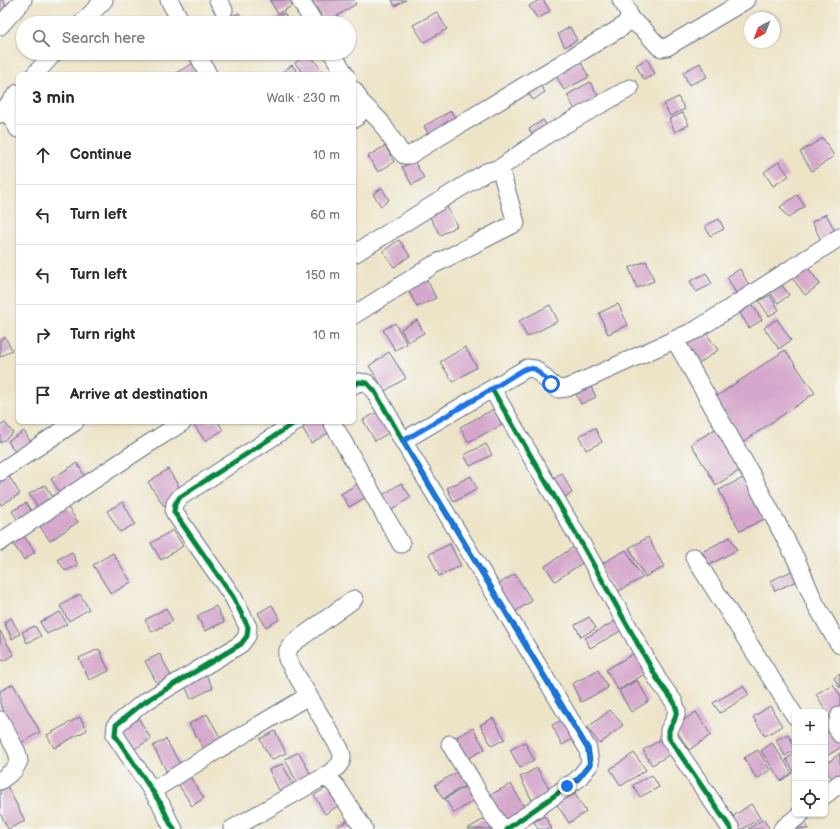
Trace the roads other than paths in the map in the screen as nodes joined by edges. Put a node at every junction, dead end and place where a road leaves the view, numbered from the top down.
1 (23, 0) edge
2 (104, 0) edge
3 (169, 0) edge
4 (621, 0) edge
5 (746, 0) edge
6 (303, 1) edge
7 (89, 16) edge
8 (178, 16) edge
9 (310, 16) edge
10 (629, 18) junction
11 (0, 26) edge
12 (48, 60) edge
13 (201, 60) edge
14 (336, 60) edge
15 (37, 72) edge
16 (207, 72) edge
17 (343, 72) edge
18 (630, 88) dead end
19 (16, 95) edge
20 (358, 96) edge
21 (3, 111) edge
22 (356, 118) edge
23 (16, 127) edge
24 (500, 168) junction
25 (840, 238) edge
26 (356, 253) edge
27 (356, 314) edge
28 (676, 340) junction
29 (356, 384) edge
30 (492, 389) junction
31 (72, 424) edge
32 (180, 424) edge
33 (293, 424) edge
34 (333, 424) edge
35 (403, 441) junction
36 (0, 472) edge
37 (0, 542) edge
38 (401, 544) dead end
39 (694, 557) dead end
40 (354, 599) dead end
41 (840, 645) edge
42 (308, 696) junction
43 (792, 711) edge
44 (0, 720) edge
45 (450, 744) dead end
46 (322, 778) junction
47 (0, 781) edge
48 (840, 783) edge
49 (152, 791) junction
50 (828, 793) edge
51 (797, 817) edge
52 (167, 827) edge
53 (232, 829) edge
54 (364, 829) edge
55 (502, 829) edge
56 (507, 829) edge
57 (731, 829) edge
58 (782, 829) edge

1 - 11 street
2 - 7 street
3 - 8 street
4 - 10 street
5 - 10 street
6 - 9 street
10 - 20 street
12 - 15 street
13 - 16 street
14 - 17 street
18 - 24 street
19 - 21 street
20 - 22 street
21 - 23 street
24 - 26 street
24 - 27 street
25 - 28 street
28 - 30 street
28 - 41 street
29 - 35 street
30 - 35 street
30 - 57 street
31 - 36 street
32 - 37 street
33 - 49 street
34 - 38 street
35 - 56 street
39 - 43 street
40 - 42 street
42 - 46 street
42 - 49 street
44 - 47 street
45 - 55 street
46 - 53 street
46 - 54 street
48 - 50 street
49 - 52 street
51 - 58 street

